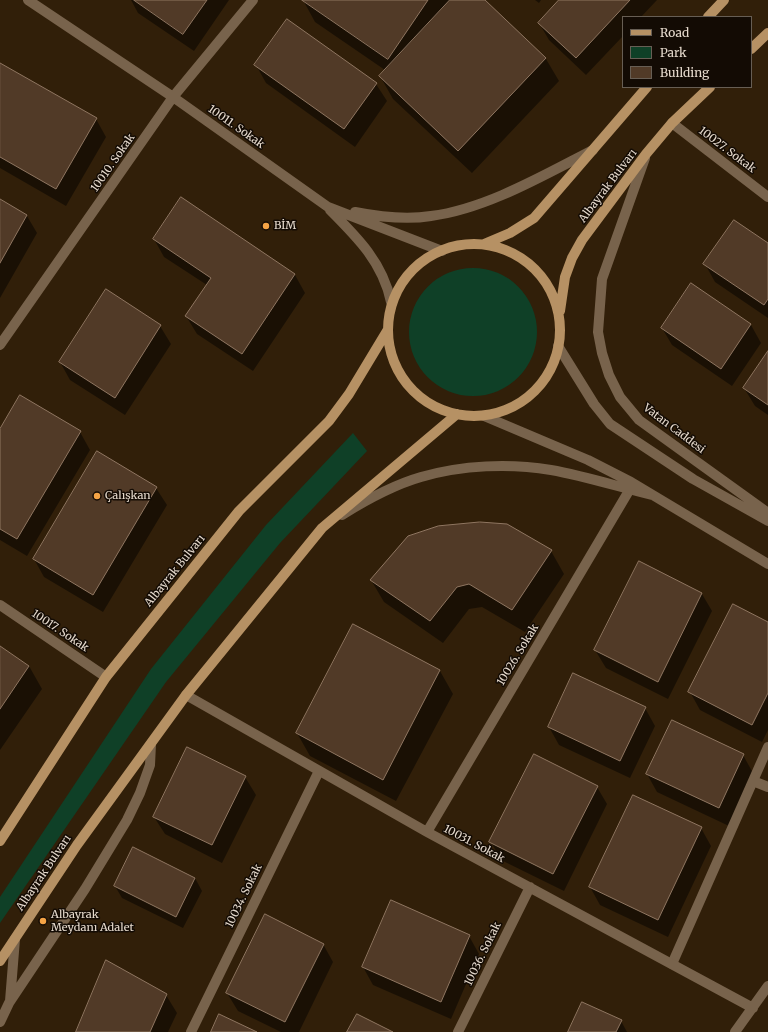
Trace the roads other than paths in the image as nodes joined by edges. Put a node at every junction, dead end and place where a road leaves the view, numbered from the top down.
1 (28, 0) edge
2 (253, 0) edge
3 (720, 2) edge
4 (709, 16) edge
5 (768, 33) edge
6 (752, 48) edge
7 (646, 88) edge
8 (709, 88) edge
9 (173, 97) junction
10 (672, 123) junction
11 (592, 150) junction
12 (646, 154) junction
13 (768, 197) edge
14 (328, 207) junction
15 (484, 244) junction
16 (442, 251) junction
17 (391, 302) junction
18 (560, 319) junction
19 (387, 332) junction
20 (0, 345) edge
21 (558, 346) junction
22 (456, 414) junction
23 (484, 416) junction
24 (630, 490) junction
25 (652, 495) junction
26 (768, 513) edge
27 (768, 521) edge
28 (322, 528) junction
29 (768, 564) edge
30 (0, 605) edge
31 (106, 677) junction
32 (186, 695) junction
33 (151, 744) junction
34 (768, 747) edge
35 (319, 771) junction
36 (753, 781) junction
37 (768, 787) edge
38 (427, 832) junction
39 (0, 840) edge
40 (530, 887) junction
41 (15, 939) junction
42 (0, 961) edge
43 (672, 964) junction
44 (768, 986) edge
45 (9, 1003) junction
46 (753, 1008) junction
47 (0, 1022) edge
48 (191, 1032) edge
49 (458, 1032) edge
50 (735, 1032) edge

1 - 9 street, 10011. Sokak
2 - 9 street, 10010. Sokak
3 - 4 main road
5 - 6 main road
7 - 11 main road
8 - 10 main road, Albayrak Bulvarı
9 - 14 street, 10011. Sokak
9 - 20 street, 10010. Sokak
10 - 12 main road, Albayrak Bulvarı
10 - 13 street, 10027. Sokak
11 - 14 street
11 - 15 main road
12 - 18 main road, Albayrak Bulvarı
12 - 26 street, Vatan Caddesi
14 - 16 street, 10011. Sokak
14 - 17 street
15 - 16 main road
15 - 18 main road
16 - 17 main road
17 - 19 main road
18 - 21 main road, Albayrak Bulvarı
19 - 22 main road
19 - 31 main road, Albayrak Bulvarı
21 - 23 main road, Albayrak Bulvarı
21 - 27 street
22 - 23 main road
22 - 28 main road, Albayrak Bulvarı
23 - 25 street
24 - 25 street
24 - 28 street
24 - 38 street, 10026. Sokak
25 - 29 street
28 - 32 main road, Albayrak Bulvarı
30 - 31 street, 10017. Sokak
31 - 39 main road, Albayrak Bulvarı
32 - 33 main road, Albayrak Bulvarı
32 - 35 street, 10031. Sokak
33 - 41 main road, Albayrak Bulvarı
33 - 45 street, Albayrak Bulvarı
34 - 36 street
35 - 38 street, 10031. Sokak
35 - 48 street, 10034. Sokak
36 - 37 street
36 - 43 street
38 - 40 street, 10031. Sokak
40 - 43 street, 10031. Sokak
40 - 49 street, 10036. Sokak
41 - 42 main road, Albayrak Bulvarı
41 - 45 street, Albayrak Bulvarı
43 - 46 street, 10031. Sokak
44 - 46 street
45 - 47 street, Albayrak Bulvarı
46 - 50 street

